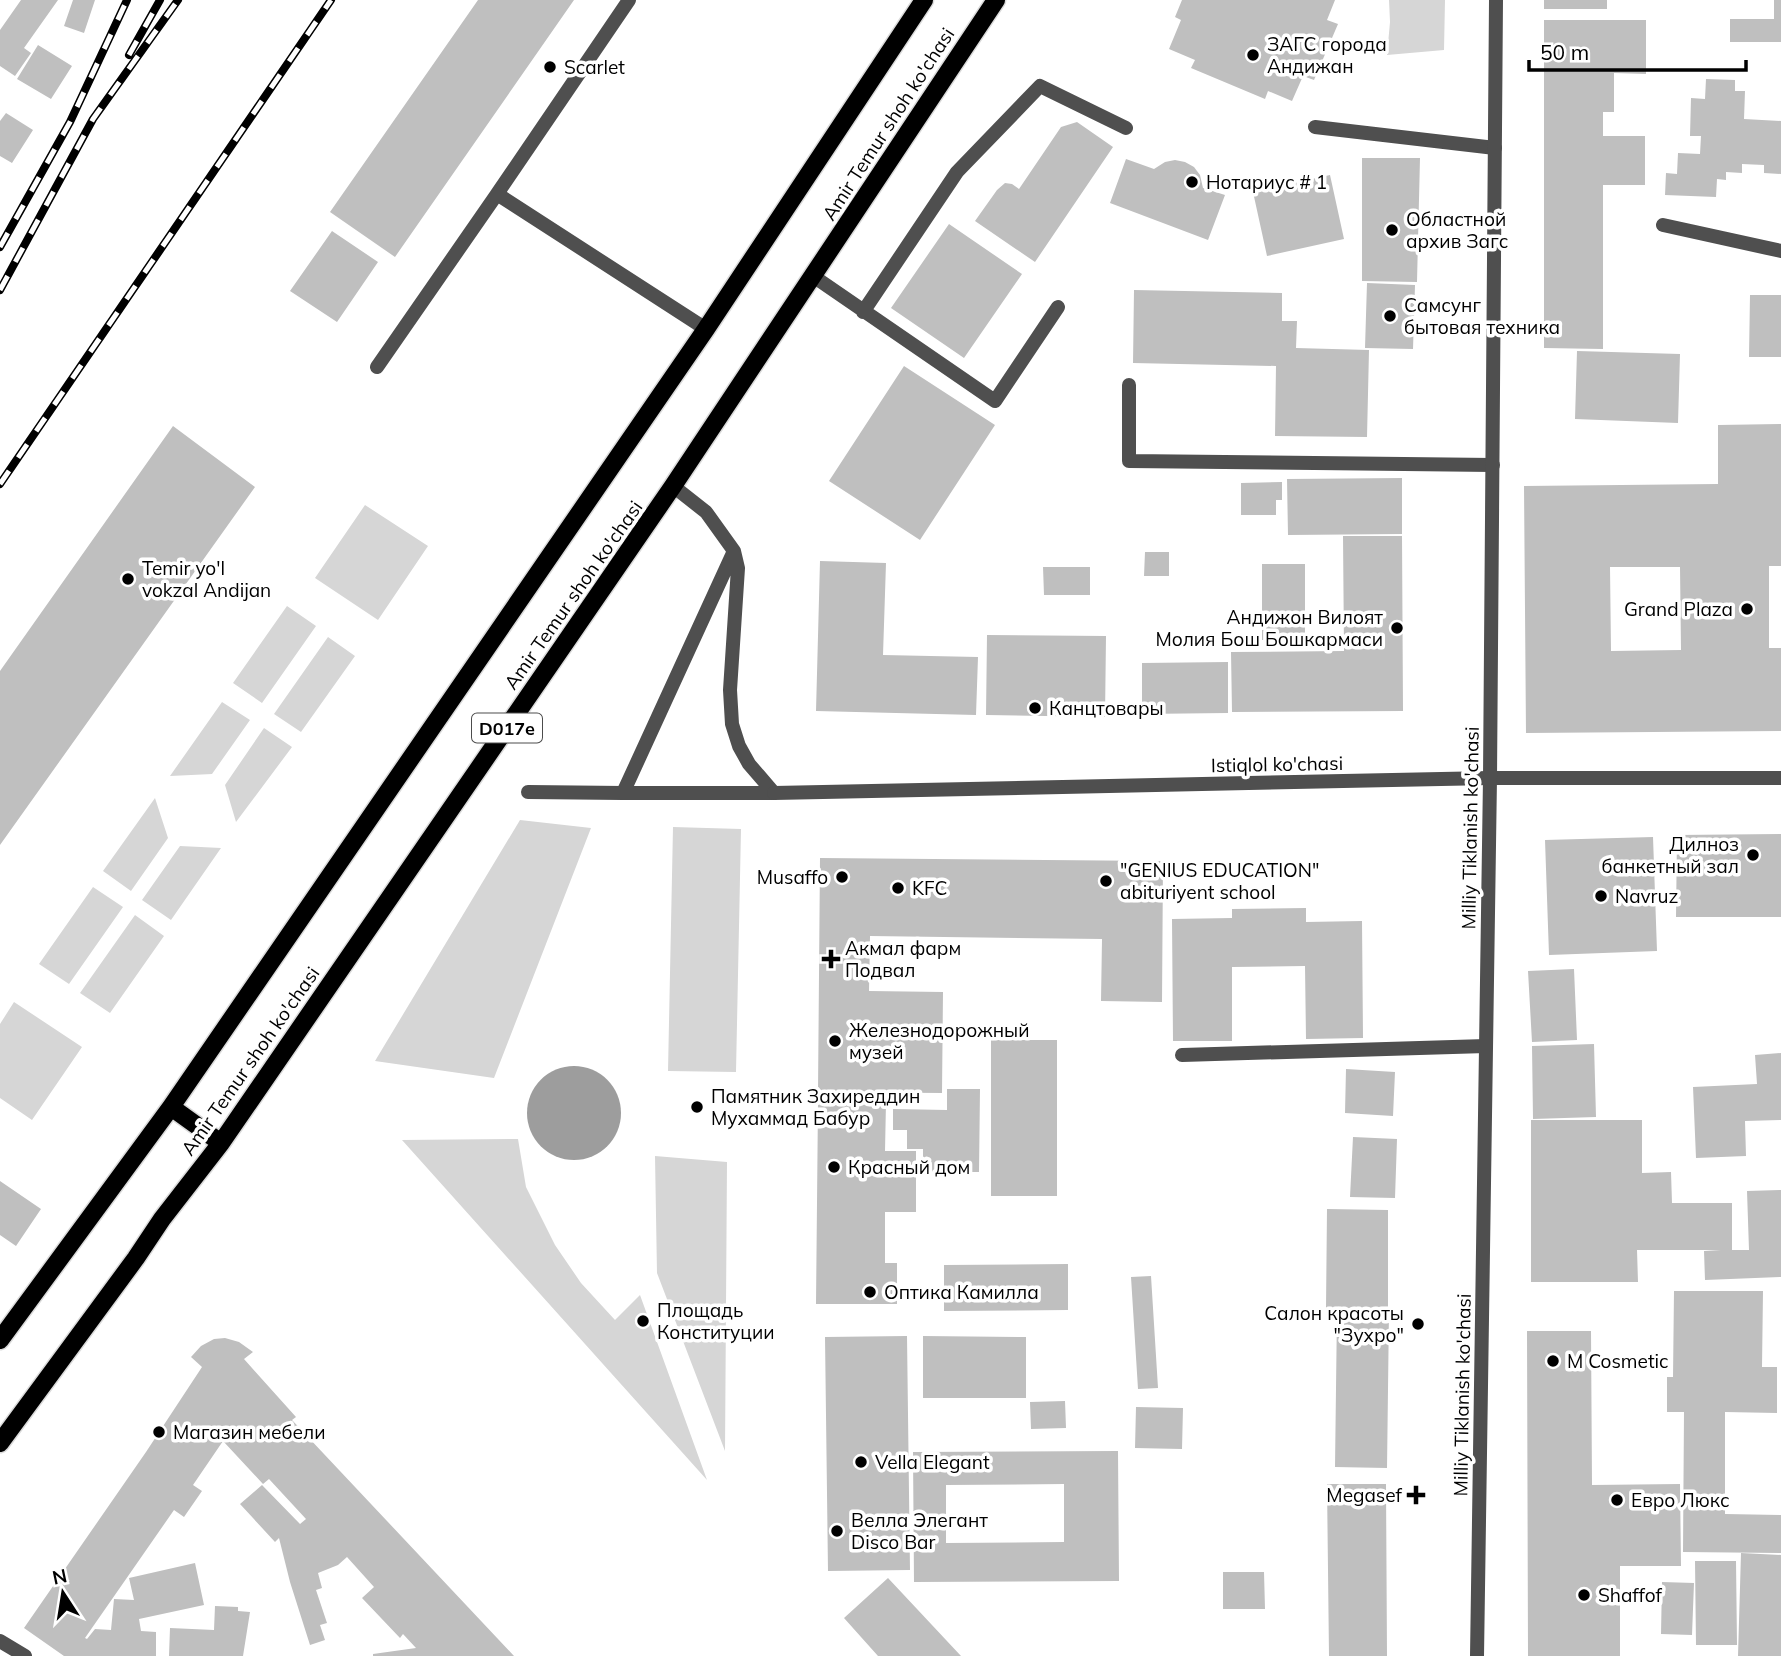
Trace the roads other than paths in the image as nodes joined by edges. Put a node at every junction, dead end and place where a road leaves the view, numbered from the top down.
1 (629, 0) edge
2 (924, 0) edge
3 (996, 0) edge
4 (1496, 0) edge
5 (1315, 127) dead end
6 (1126, 128) dead end
7 (1495, 148) junction
8 (497, 194) junction
9 (1663, 225) dead end
10 (1781, 251) edge
11 (813, 276) junction
12 (1058, 307) dead end
13 (863, 312) junction
14 (706, 329) junction
15 (377, 367) dead end
16 (1129, 385) dead end
17 (1493, 465) junction
18 (673, 486) junction
19 (734, 551) junction
20 (1490, 778) junction
21 (1781, 778) edge
22 (528, 792) dead end
23 (623, 793) junction
24 (774, 793) junction
25 (1486, 1046) junction
26 (1182, 1055) dead end
27 (171, 1107) junction
28 (221, 1143) junction
29 (0, 1340) edge
30 (0, 1443) edge
31 (0, 1641) edge
32 (25, 1656) edge
33 (1477, 1656) edge

1 - 8 street
2 - 14 main road, Amir Temur shoh ko'chasi / D017e
3 - 11 main road, Amir Temur shoh ko'chasi / D017e
4 - 7 street, Milliy Tiklanish ko'chasi
5 - 7 street
6 - 13 street
7 - 17 street, Milliy Tiklanish ko'chasi
8 - 14 street
8 - 15 street
9 - 10 street
11 - 13 street
11 - 18 main road, Amir Temur shoh ko'chasi / D017e
12 - 13 street
14 - 27 main road, Amir Temur shoh ko'chasi / D017e
16 - 17 street
17 - 20 street, Milliy Tiklanish ko'chasi
18 - 19 street
18 - 28 main road, Amir Temur shoh ko'chasi / D017e
19 - 23 street
19 - 24 street
20 - 21 street, Istiqlol ko'chasi
20 - 24 street, Istiqlol ko'chasi
20 - 25 street, Milliy Tiklanish ko'chasi
22 - 23 street, Istiqlol ko'chasi
23 - 24 street, Istiqlol ko'chasi
25 - 26 street
25 - 33 street, Milliy Tiklanish ko'chasi
27 - 28 main road
27 - 29 main road, Amir Temur shoh ko'chasi / D017e
28 - 30 main road, Amir Temur shoh ko'chasi / D017e
31 - 32 street

